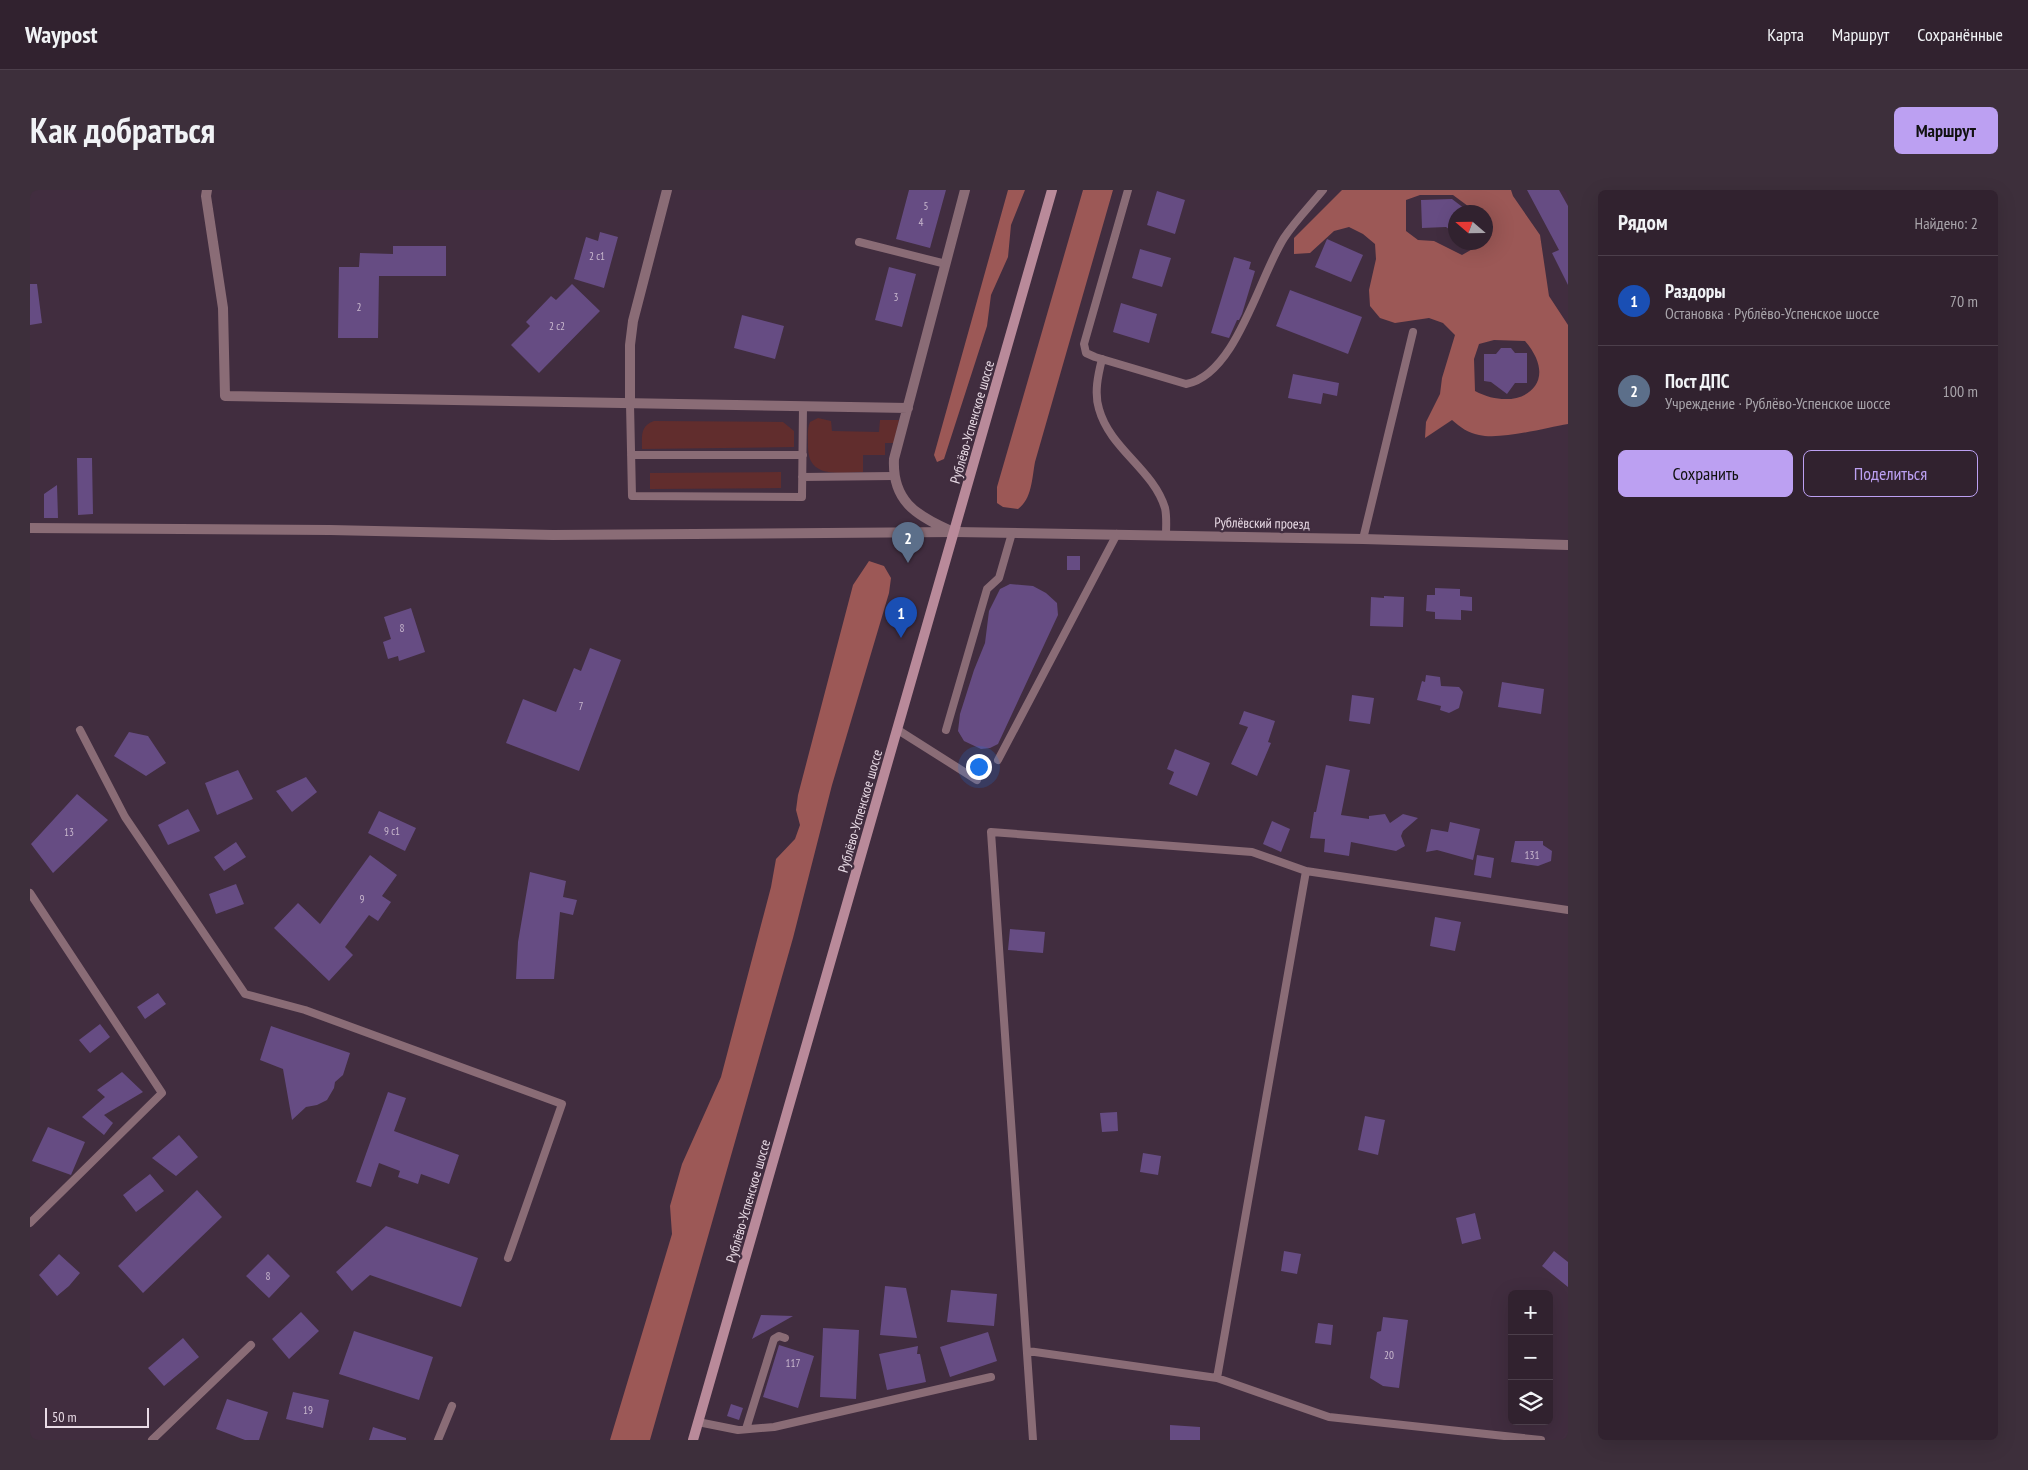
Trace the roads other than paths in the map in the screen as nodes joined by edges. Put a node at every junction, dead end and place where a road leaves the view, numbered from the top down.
1 (207, 190) edge
2 (666, 190) edge
3 (965, 190) edge
4 (1052, 190) edge
5 (1128, 190) edge
6 (1323, 190) edge
7 (859, 242) dead end
8 (946, 264) junction
9 (1413, 332) dead end
10 (1102, 360) junction
11 (630, 404) junction
12 (803, 407) junction
13 (908, 408) junction
14 (631, 455) junction
15 (803, 455) junction
16 (893, 476) junction
17 (802, 477) junction
18 (30, 528) edge
19 (955, 532) junction
20 (1012, 533) junction
21 (1117, 534) junction
22 (1166, 535) junction
23 (1363, 539) junction
24 (1568, 545) edge
25 (80, 730) dead end
26 (898, 730) junction
27 (946, 730) dead end
28 (998, 760) dead end
29 (977, 780) dead end
30 (1306, 872) junction
31 (30, 893) edge
32 (1568, 910) edge
33 (30, 1223) edge
34 (508, 1258) dead end
35 (785, 1338) dead end
36 (251, 1345) dead end
37 (1028, 1351) junction
38 (991, 1377) dead end
39 (1217, 1378) junction
40 (452, 1406) dead end
41 (698, 1422) junction
42 (746, 1429) junction
43 (152, 1440) edge
44 (438, 1440) edge
45 (693, 1440) edge
46 (1033, 1440) edge
47 (1541, 1440) edge

1 - 11 street
2 - 11 street
3 - 8 street
4 - 19 main road, Рублёво-Успенское шоссе
5 - 10 lane
6 - 10 lane
7 - 8 lane
8 - 13 street
9 - 23 lane
10 - 22 lane
11 - 12 street
11 - 14 lane
12 - 13 street
12 - 15 lane
13 - 16 street
14 - 15 lane
14 - 17 lane
15 - 17 lane
16 - 17 lane
16 - 19 street
18 - 19 street, Рублёвский проезд
19 - 20 street, Рублёвский проезд
19 - 26 main road, Рублёво-Успенское шоссе
20 - 21 street, Рублёвский проезд
20 - 27 lane
21 - 22 street, Рублёвский проезд
21 - 28 lane
22 - 23 street, Рублёвский проезд
23 - 24 street, Рублёвский проезд
25 - 34 lane
26 - 29 lane
26 - 41 main road, Рублёво-Успенское шоссе
30 - 32 lane
30 - 37 lane
30 - 39 lane
31 - 33 lane
35 - 42 lane
36 - 43 lane
37 - 39 lane
37 - 46 lane
38 - 42 lane
39 - 47 lane
40 - 44 lane
41 - 42 lane
41 - 45 main road, Рублёво-Успенское шоссе

